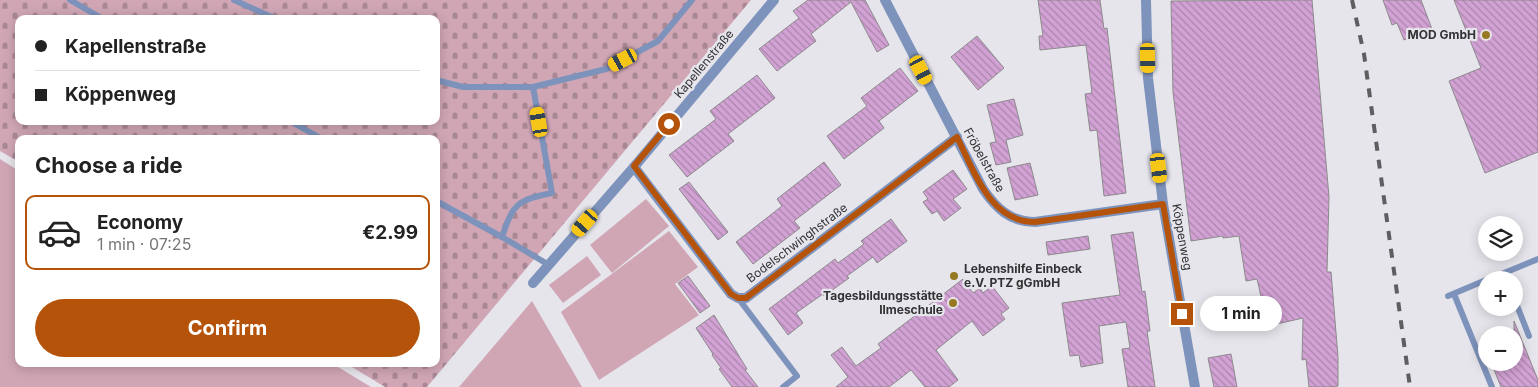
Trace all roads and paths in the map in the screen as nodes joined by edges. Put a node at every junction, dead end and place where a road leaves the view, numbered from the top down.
1 (70, 0) edge
2 (234, 0) edge
3 (692, 0) edge
4 (774, 0) edge
5 (885, 0) edge
6 (1146, 0) edge
7 (96, 15) edge
8 (267, 15) edge
9 (440, 81) edge
10 (533, 87) junction
11 (297, 125) edge
12 (315, 135) edge
13 (957, 137) junction
14 (634, 166) junction
15 (440, 203) edge
16 (1163, 204) junction
17 (502, 237) junction
18 (1538, 259) edge
19 (549, 265) junction
20 (1516, 271) edge
21 (533, 283) dead end
22 (1478, 284) edge
23 (738, 298) junction
24 (1521, 316) edge
25 (1529, 336) dead end
26 (783, 387) edge
27 (1195, 387) edge
28 (1492, 387) edge

1 - 7 lane
2 - 8 lane
3 - 10 lane
4 - 14 street, Kapellenstraße
5 - 13 street, Fröbelstraße
6 - 16 street, Köppenweg
9 - 10 lane
10 - 17 lane
11 - 12 lane
13 - 16 street, Fröbelstraße
13 - 23 street, Bodelschwinghstraße
14 - 19 street, Kapellenstraße
14 - 23 street
15 - 17 lane
16 - 27 street, Köppenweg
17 - 19 lane
18 - 20 lane
19 - 21 street, Kapellenstraße
22 - 28 lane
23 - 26 lane
24 - 25 lane

